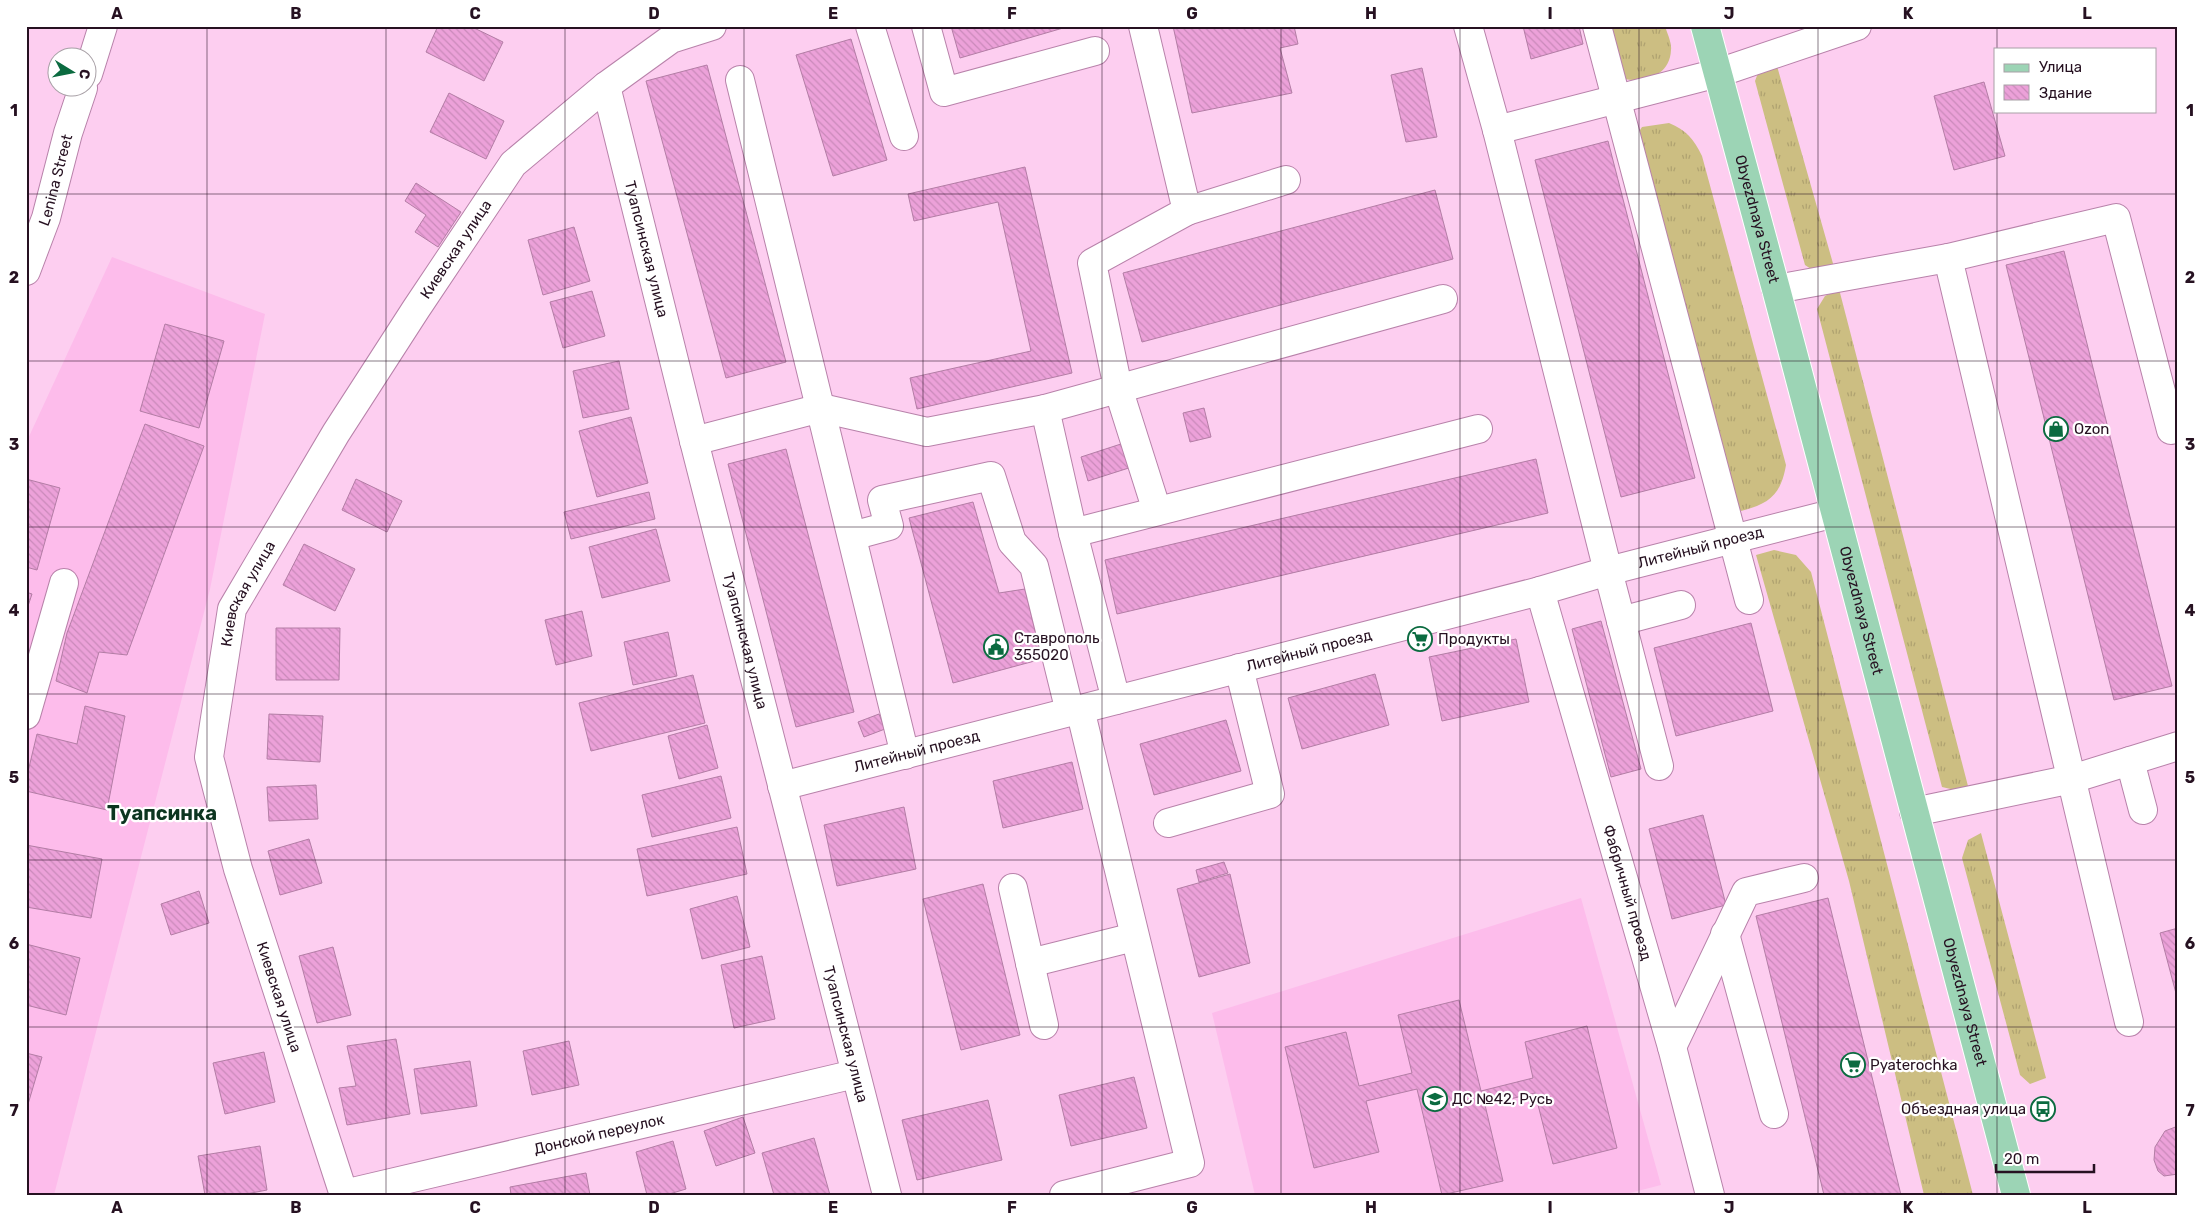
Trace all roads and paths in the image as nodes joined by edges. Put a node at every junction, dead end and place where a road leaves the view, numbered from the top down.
1 (103, 26) edge
2 (712, 26) edge
3 (870, 26) edge
4 (926, 26) edge
5 (1143, 26) edge
6 (1468, 26) edge
7 (1598, 26) edge
8 (1705, 26) edge
9 (1857, 26) edge
10 (96, 48) edge
11 (1095, 51) dead end
12 (1718, 73) junction
13 (740, 80) dead end
14 (606, 86) junction
15 (80, 98) edge
16 (1617, 99) junction
17 (1498, 130) junction
18 (904, 136) dead end
19 (1286, 180) dead end
20 (1187, 211) junction
21 (1948, 258) junction
22 (26, 271) edge
23 (1776, 289) junction
24 (1443, 299) dead end
25 (1118, 388) junction
26 (821, 408) junction
27 (1045, 409) junction
28 (1478, 429) dead end
29 (2171, 430) dead end
30 (694, 442) junction
31 (1157, 511) junction
32 (1835, 513) junction
33 (1073, 533) junction
34 (852, 536) junction
35 (1734, 539) junction
36 (1608, 571) junction
37 (64, 583) dead end
38 (1540, 591) junction
39 (1748, 600) dead end
40 (1680, 604) dead end
41 (1621, 621) junction
42 (1239, 668) junction
43 (1116, 700) junction
44 (1075, 711) junction
45 (26, 715) edge
46 (2178, 746) edge
47 (905, 754) junction
48 (2130, 761) junction
49 (1659, 766) dead end
50 (2072, 779) junction
51 (782, 786) junction
52 (2143, 810) dead end
53 (1914, 812) junction
54 (1168, 823) dead end
55 (1804, 878) dead end
56 (1013, 888) dead end
57 (1725, 934) junction
58 (1134, 937) junction
59 (1030, 963) junction
60 (2129, 1022) dead end
61 (1044, 1025) dead end
62 (1672, 1047) junction
63 (855, 1074) junction
64 (1774, 1114) dead end
65 (1133, 1187) edge
66 (344, 1194) edge
67 (886, 1195) edge
68 (1064, 1195) edge
69 (1710, 1195) edge
70 (2016, 1195) edge

1 - 10 street
2 - 14 street, Киевская улица
3 - 18 street
4 - 11 street
5 - 20 street
6 - 17 street
7 - 16 street
8 - 12 main road, Obyezdnaya Street
9 - 12 street
12 - 16 street
12 - 23 main road, Obyezdnaya Street
13 - 26 street
14 - 30 street, Туапсинская улица
14 - 66 street, Киевская улица
15 - 22 street, Lenina Street
16 - 17 street
16 - 35 street
17 - 36 street
19 - 20 street
20 - 25 street
21 - 23 street
21 - 29 street
21 - 50 street
23 - 32 main road, Obyezdnaya Street
24 - 25 street
25 - 27 street
25 - 31 street
26 - 27 street
26 - 30 street
26 - 34 street
27 - 33 street
28 - 31 street
30 - 51 street, Туапсинская улица
31 - 33 street
32 - 35 street, Литейный проезд
32 - 53 main road, Obyezdnaya Street
33 - 43 street
34 - 44 street
34 - 47 street
35 - 36 street, Литейный проезд
35 - 39 street
36 - 38 street, Литейный проезд
36 - 41 street
37 - 45 street
38 - 42 street, Литейный проезд
38 - 62 street, Фабричный проезд
40 - 41 street
41 - 49 street
42 - 43 street, Литейный проезд
42 - 54 street
43 - 44 street, Литейный проезд
44 - 47 street, Литейный проезд
44 - 58 street
46 - 48 street
47 - 51 street, Литейный проезд
48 - 50 street
48 - 52 street
50 - 53 street
50 - 60 street
51 - 63 street, Туапсинская улица
53 - 70 main road, Obyezdnaya Street
55 - 57 street
56 - 59 street
57 - 62 street
57 - 64 street
58 - 59 street
58 - 65 street
59 - 61 street
62 - 69 street, Фабричный проезд
63 - 66 street, Донской переулок
63 - 67 street, Туапсинская улица
65 - 68 street

